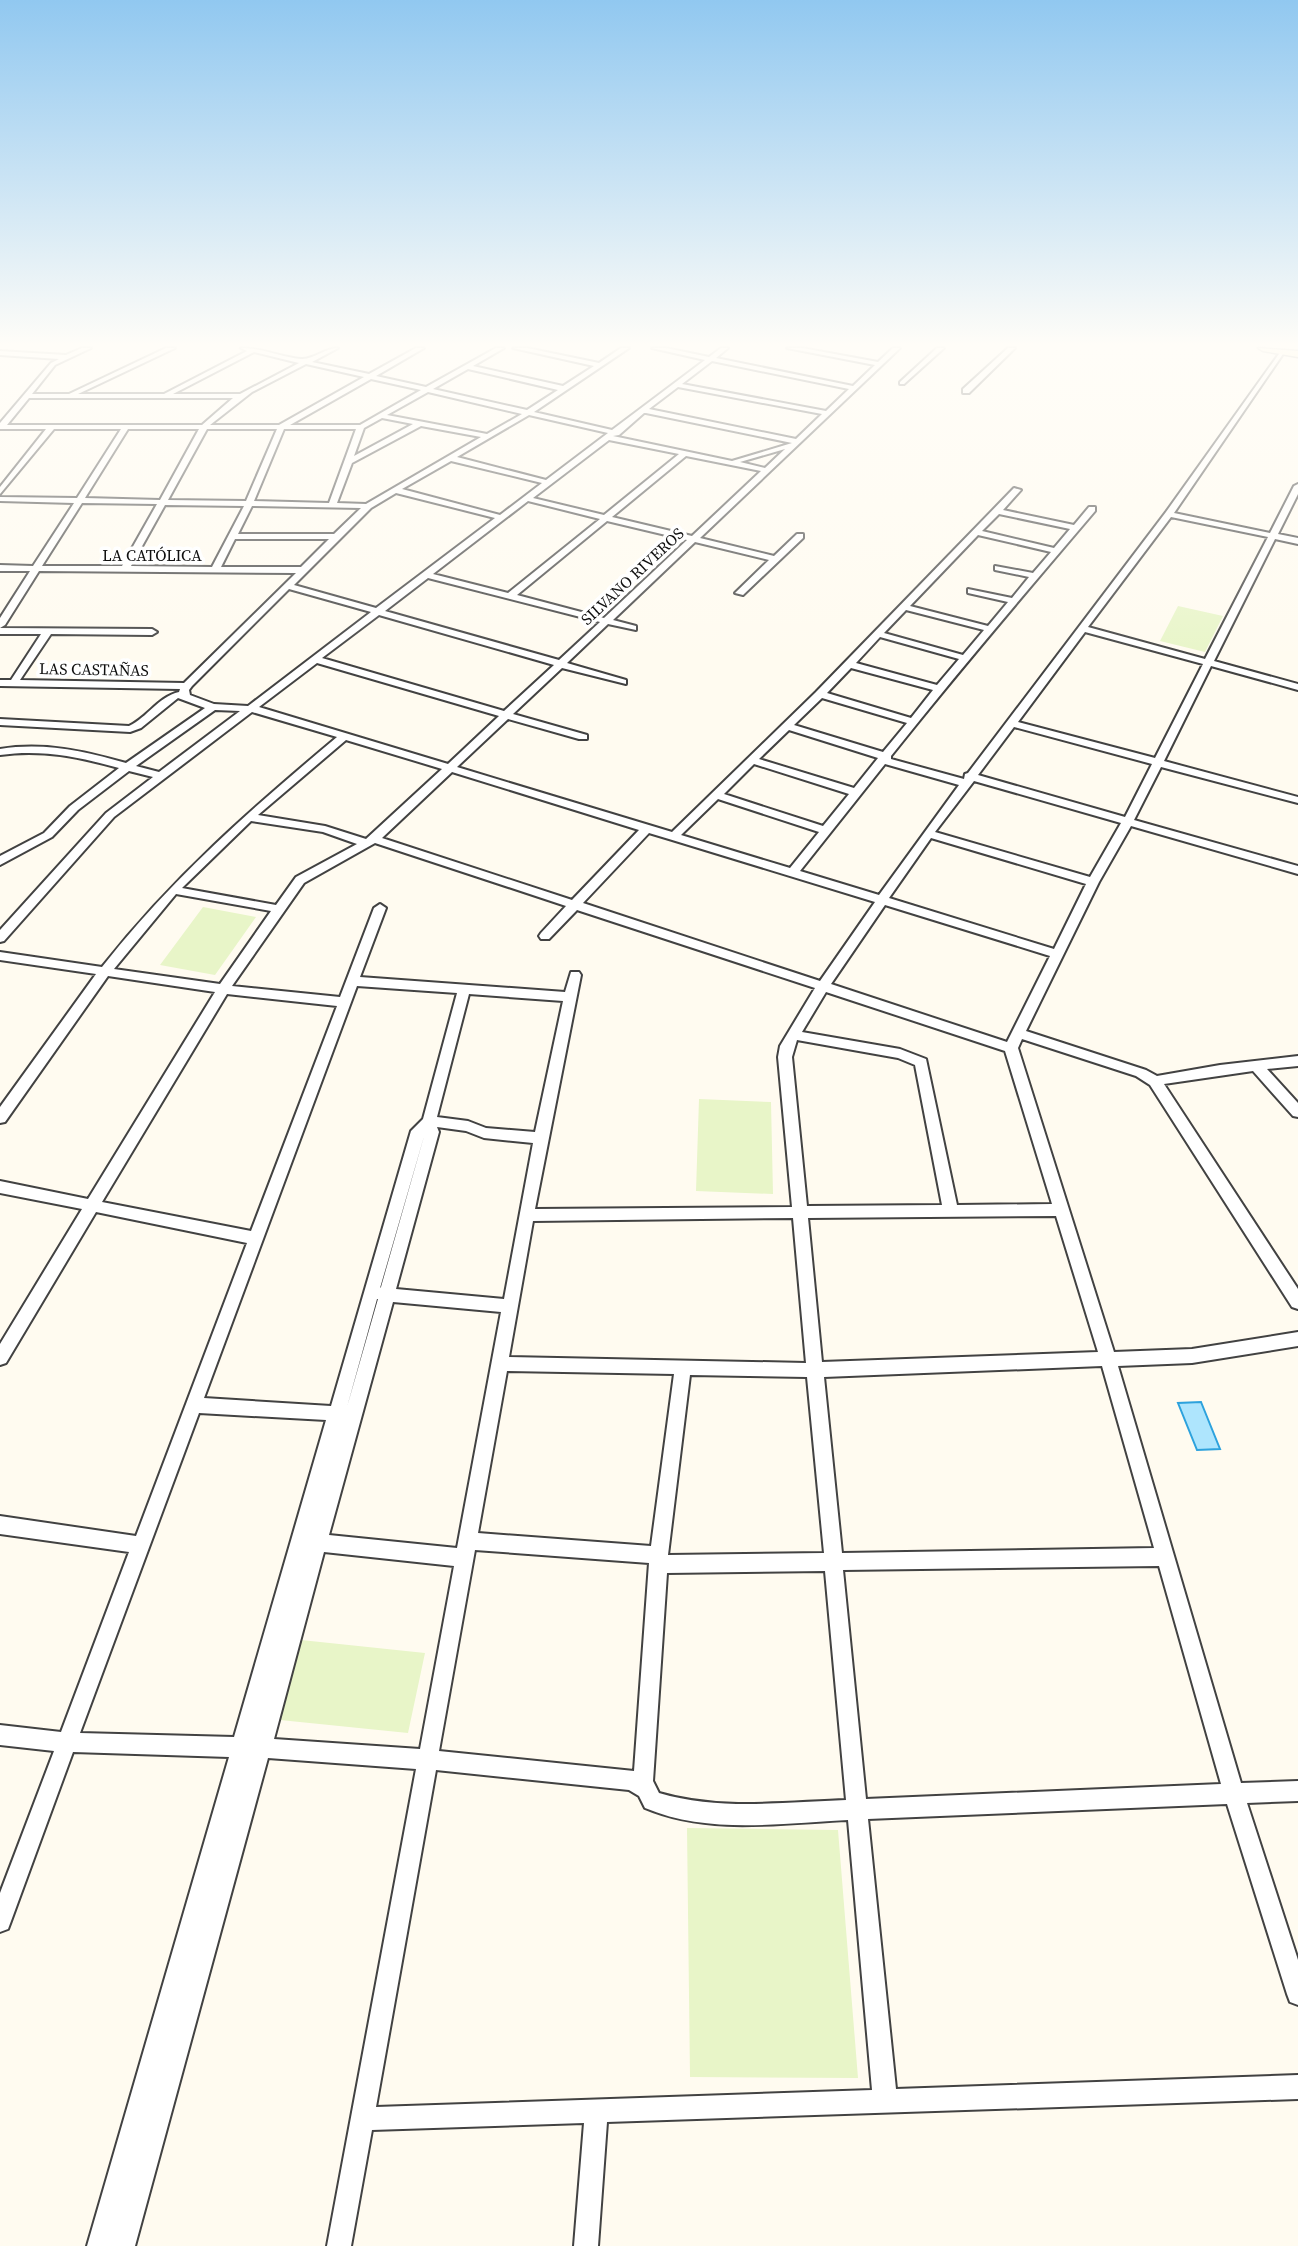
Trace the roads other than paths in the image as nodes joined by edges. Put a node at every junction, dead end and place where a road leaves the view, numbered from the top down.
1 (31, 453) edge
2 (108, 453) edge
3 (190, 453) edge
4 (271, 453) edge
5 (352, 453) edge
6 (365, 453) edge
7 (459, 453) edge
8 (590, 453) edge
9 (685, 453) joint
10 (759, 453) edge
11 (783, 453) edge
12 (1212, 453) edge
13 (450, 458) junction
14 (348, 462) junction
15 (727, 462) junction
16 (765, 470) junction
17 (550, 482) junction
18 (1298, 486) edge
19 (395, 490) junction
20 (1017, 490) dead end
21 (0, 492) edge
22 (0, 499) edge
23 (529, 499) junction
24 (78, 500) junction
25 (163, 501) junction
26 (250, 502) junction
27 (333, 503) junction
28 (368, 506) junction
29 (1092, 509) dead end
30 (998, 511) junction
31 (1169, 514) junction
32 (504, 518) junction
33 (605, 519) junction
34 (1076, 528) junction
35 (977, 532) junction
36 (232, 536) junction
37 (800, 536) dead end
38 (1273, 536) junction
39 (337, 537) junction
40 (694, 540) junction
41 (1298, 541) edge
42 (1056, 551) junction
43 (775, 559) junction
44 (0, 568) edge
45 (998, 568) dead end
46 (35, 569) junction
47 (125, 569) junction
48 (215, 570) junction
49 (304, 570) junction
50 (428, 575) junction
51 (1035, 576) junction
52 (289, 586) junction
53 (971, 591) dead end
54 (740, 593) dead end
55 (510, 596) junction
56 (1014, 601) junction
57 (904, 607) junction
58 (377, 613) junction
59 (606, 621) junction
60 (0, 625) edge
61 (632, 628) dead end
62 (990, 629) junction
63 (1084, 629) junction
64 (0, 631) edge
65 (48, 631) junction
66 (152, 632) dead end
67 (878, 634) junction
68 (965, 658) junction
69 (314, 659) junction
70 (1208, 663) junction
71 (559, 664) junction
72 (849, 664) junction
73 (623, 682) dead end
74 (0, 683) edge
75 (13, 684) junction
76 (1298, 687) edge
77 (939, 689) junction
78 (185, 690) junction
79 (820, 694) junction
80 (213, 707) junction
81 (247, 708) junction
82 (506, 714) junction
83 (0, 722) edge
84 (915, 722) junction
85 (1014, 724) junction
86 (786, 726) junction
87 (345, 736) junction
88 (583, 737) dead end
89 (1, 752) edge
90 (886, 759) junction
91 (752, 760) junction
92 (1158, 762) junction
93 (127, 767) junction
94 (447, 767) junction
95 (161, 776) junction
96 (967, 780) junction
97 (857, 793) junction
98 (716, 795) junction
99 (1298, 800) edge
100 (247, 817) junction
101 (1128, 821) junction
102 (646, 829) junction
103 (827, 831) junction
104 (928, 834) junction
105 (673, 837) junction
106 (370, 841) junction
107 (0, 861) edge
108 (1298, 870) edge
109 (792, 873) junction
110 (1093, 882) junction
111 (173, 890) junction
112 (886, 899) junction
113 (575, 905) junction
114 (380, 908) dead end
115 (279, 909) junction
116 (545, 936) dead end
117 (0, 938) edge
118 (1058, 954) junction
119 (0, 956) edge
120 (104, 973) junction
121 (575, 975) dead end
122 (352, 981) junction
123 (822, 987) junction
124 (223, 989) junction
125 (464, 989) junction
126 (570, 998) junction
127 (344, 1002) junction
128 (1019, 1033) junction
129 (795, 1035) junction
130 (1011, 1048) junction
131 (1298, 1061) edge
132 (1257, 1067) junction
133 (1155, 1081) junction
134 (1298, 1112) edge
135 (0, 1118) edge
136 (428, 1123) junction
137 (541, 1138) junction
138 (0, 1187) edge
139 (92, 1205) junction
140 (1060, 1210) junction
141 (951, 1211) junction
142 (801, 1214) junction
143 (529, 1215) junction
144 (255, 1238) junction
145 (380, 1294) junction
146 (1298, 1302) edge
147 (512, 1306) junction
148 (1298, 1339) edge
149 (0, 1358) edge
150 (1108, 1359) junction
151 (501, 1364) junction
152 (683, 1368) junction
153 (813, 1370) junction
154 (193, 1405) junction
155 (345, 1414) junction
156 (0, 1525) edge
157 (308, 1542) junction
158 (139, 1545) junction
159 (466, 1550) junction
160 (1164, 1557) junction
161 (659, 1559) junction
162 (831, 1562) junction
163 (0, 1735) edge
164 (66, 1745) junction
165 (241, 1748) junction
166 (262, 1748) junction
167 (426, 1759) junction
168 (643, 1783) junction
169 (1298, 1791) edge
170 (1234, 1794) junction
171 (855, 1807) junction
172 (0, 1921) edge
173 (1298, 1994) edge
174 (1298, 2087) edge
175 (885, 2100) junction
176 (596, 2113) junction
177 (361, 2119) junction
178 (99, 2246) edge
179 (122, 2246) edge
180 (339, 2246) edge
181 (586, 2246) edge

1 - 21 street
2 - 24 street
3 - 25 street
4 - 26 street
5 - 14 street
6 - 14 street
7 - 13 street
8 - 17 street
9 - 15 street
9 - 33 street
10 - 15 street
11 - 16 street, SILVANO RIVEROS
12 - 31 street
13 - 17 street
13 - 19 street
14 - 27 street
15 - 16 street
16 - 40 street, SILVANO RIVEROS
17 - 23 street
18 - 38 street
19 - 28 street
19 - 32 street
20 - 30 street
22 - 24 street
23 - 32 street
23 - 33 street
24 - 25 street
24 - 46 street
25 - 26 street
25 - 47 street
26 - 27 street
26 - 36 street
27 - 28 street
28 - 39 street
29 - 34 street
30 - 34 street
30 - 35 street
31 - 38 street
31 - 63 street
32 - 50 street
33 - 40 street
33 - 55 street
34 - 42 street
35 - 42 street
35 - 57 street
36 - 39 street
36 - 48 street
37 - 43 street
38 - 41 street
38 - 70 street
39 - 49 street
40 - 43 street
40 - 59 street, SILVANO RIVEROS
42 - 51 street
43 - 54 street
44 - 46 street, LA CATÓLICA
45 - 51 street
46 - 47 street, LA CATÓLICA
46 - 60 street
47 - 48 street, LA CATÓLICA
48 - 49 street, LA CATÓLICA
49 - 52 street
50 - 55 street
50 - 58 street
51 - 56 street
52 - 58 street
52 - 78 street
53 - 56 street
55 - 59 street
56 - 62 street
57 - 62 street
57 - 67 street
58 - 69 street
58 - 71 street
59 - 61 street
59 - 71 street, SILVANO RIVEROS
62 - 68 street
63 - 70 street
63 - 85 street
64 - 65 street
65 - 66 street
65 - 75 street
67 - 68 street
67 - 72 street
68 - 77 street
69 - 81 street
69 - 82 street
70 - 76 street
70 - 92 street
71 - 73 street
71 - 82 street, SILVANO RIVEROS
72 - 77 street
72 - 79 street
74 - 75 street, LAS CASTAÑAS
75 - 78 street, LAS CASTAÑAS
77 - 84 street
78 - 80 street
78 - 83 street
79 - 84 street
79 - 86 street
80 - 81 street
80 - 93 street
81 - 87 street
81 - 95 street
82 - 88 street
82 - 94 street, SILVANO RIVEROS
84 - 90 street
85 - 92 street
85 - 96 street
86 - 90 street
86 - 91 street
87 - 94 street
87 - 100 street
89 - 93 street
90 - 96 street
90 - 97 street
91 - 97 street
91 - 98 street
92 - 99 street
92 - 101 street
93 - 95 street
93 - 107 street
94 - 102 street
94 - 106 street, SILVANO RIVEROS
95 - 117 street
96 - 101 street
96 - 104 street
97 - 103 street
98 - 103 street
98 - 105 street
100 - 106 street
100 - 111 street
101 - 108 street
101 - 110 street
102 - 105 street
102 - 113 street
103 - 109 street
104 - 110 street
104 - 112 street
105 - 109 street
106 - 113 street
106 - 115 street, SILVANO RIVEROS
109 - 112 street
110 - 118 street
111 - 115 street
111 - 120 street
112 - 118 street
112 - 123 street
113 - 116 street
113 - 123 street
114 - 122 street
115 - 124 street, SILVANO RIVEROS
118 - 128 street
119 - 120 street
120 - 124 street
120 - 135 street
121 - 126 street
122 - 125 street
122 - 127 street
123 - 129 street
123 - 130 street
124 - 127 street
124 - 139 street, SILVANO RIVEROS
125 - 126 street
125 - 136 street
126 - 137 street
127 - 144 street
128 - 130 street
128 - 133 street
129 - 141 street
129 - 142 street
130 - 140 street
131 - 132 street
132 - 133 street
132 - 134 street
133 - 146 street
136 - 137 street
136 - 145 street
137 - 143 street
138 - 139 street
139 - 144 street
139 - 149 street, SILVANO RIVEROS
140 - 141 street
140 - 150 street
141 - 142 street
142 - 143 street
142 - 153 street
143 - 147 street
144 - 154 street
145 - 147 street
145 - 155 street
147 - 151 street
148 - 150 street
150 - 153 street
150 - 160 street
151 - 152 street
151 - 159 street
152 - 153 street
152 - 161 street
153 - 162 street
154 - 155 street
154 - 158 street
155 - 157 street
156 - 158 street
157 - 159 street
157 - 165 street
157 - 166 street
158 - 164 street
159 - 161 street
159 - 167 street
160 - 162 street
160 - 170 street
161 - 162 street
161 - 168 street
162 - 171 street
163 - 164 street
164 - 165 street
164 - 172 street
165 - 166 street
165 - 178 street
166 - 167 street
166 - 179 street
167 - 168 street
167 - 177 street
168 - 171 street
169 - 170 street
170 - 171 street
170 - 173 street
171 - 175 street
174 - 175 street
175 - 176 street
176 - 177 street
176 - 181 street
177 - 180 street

